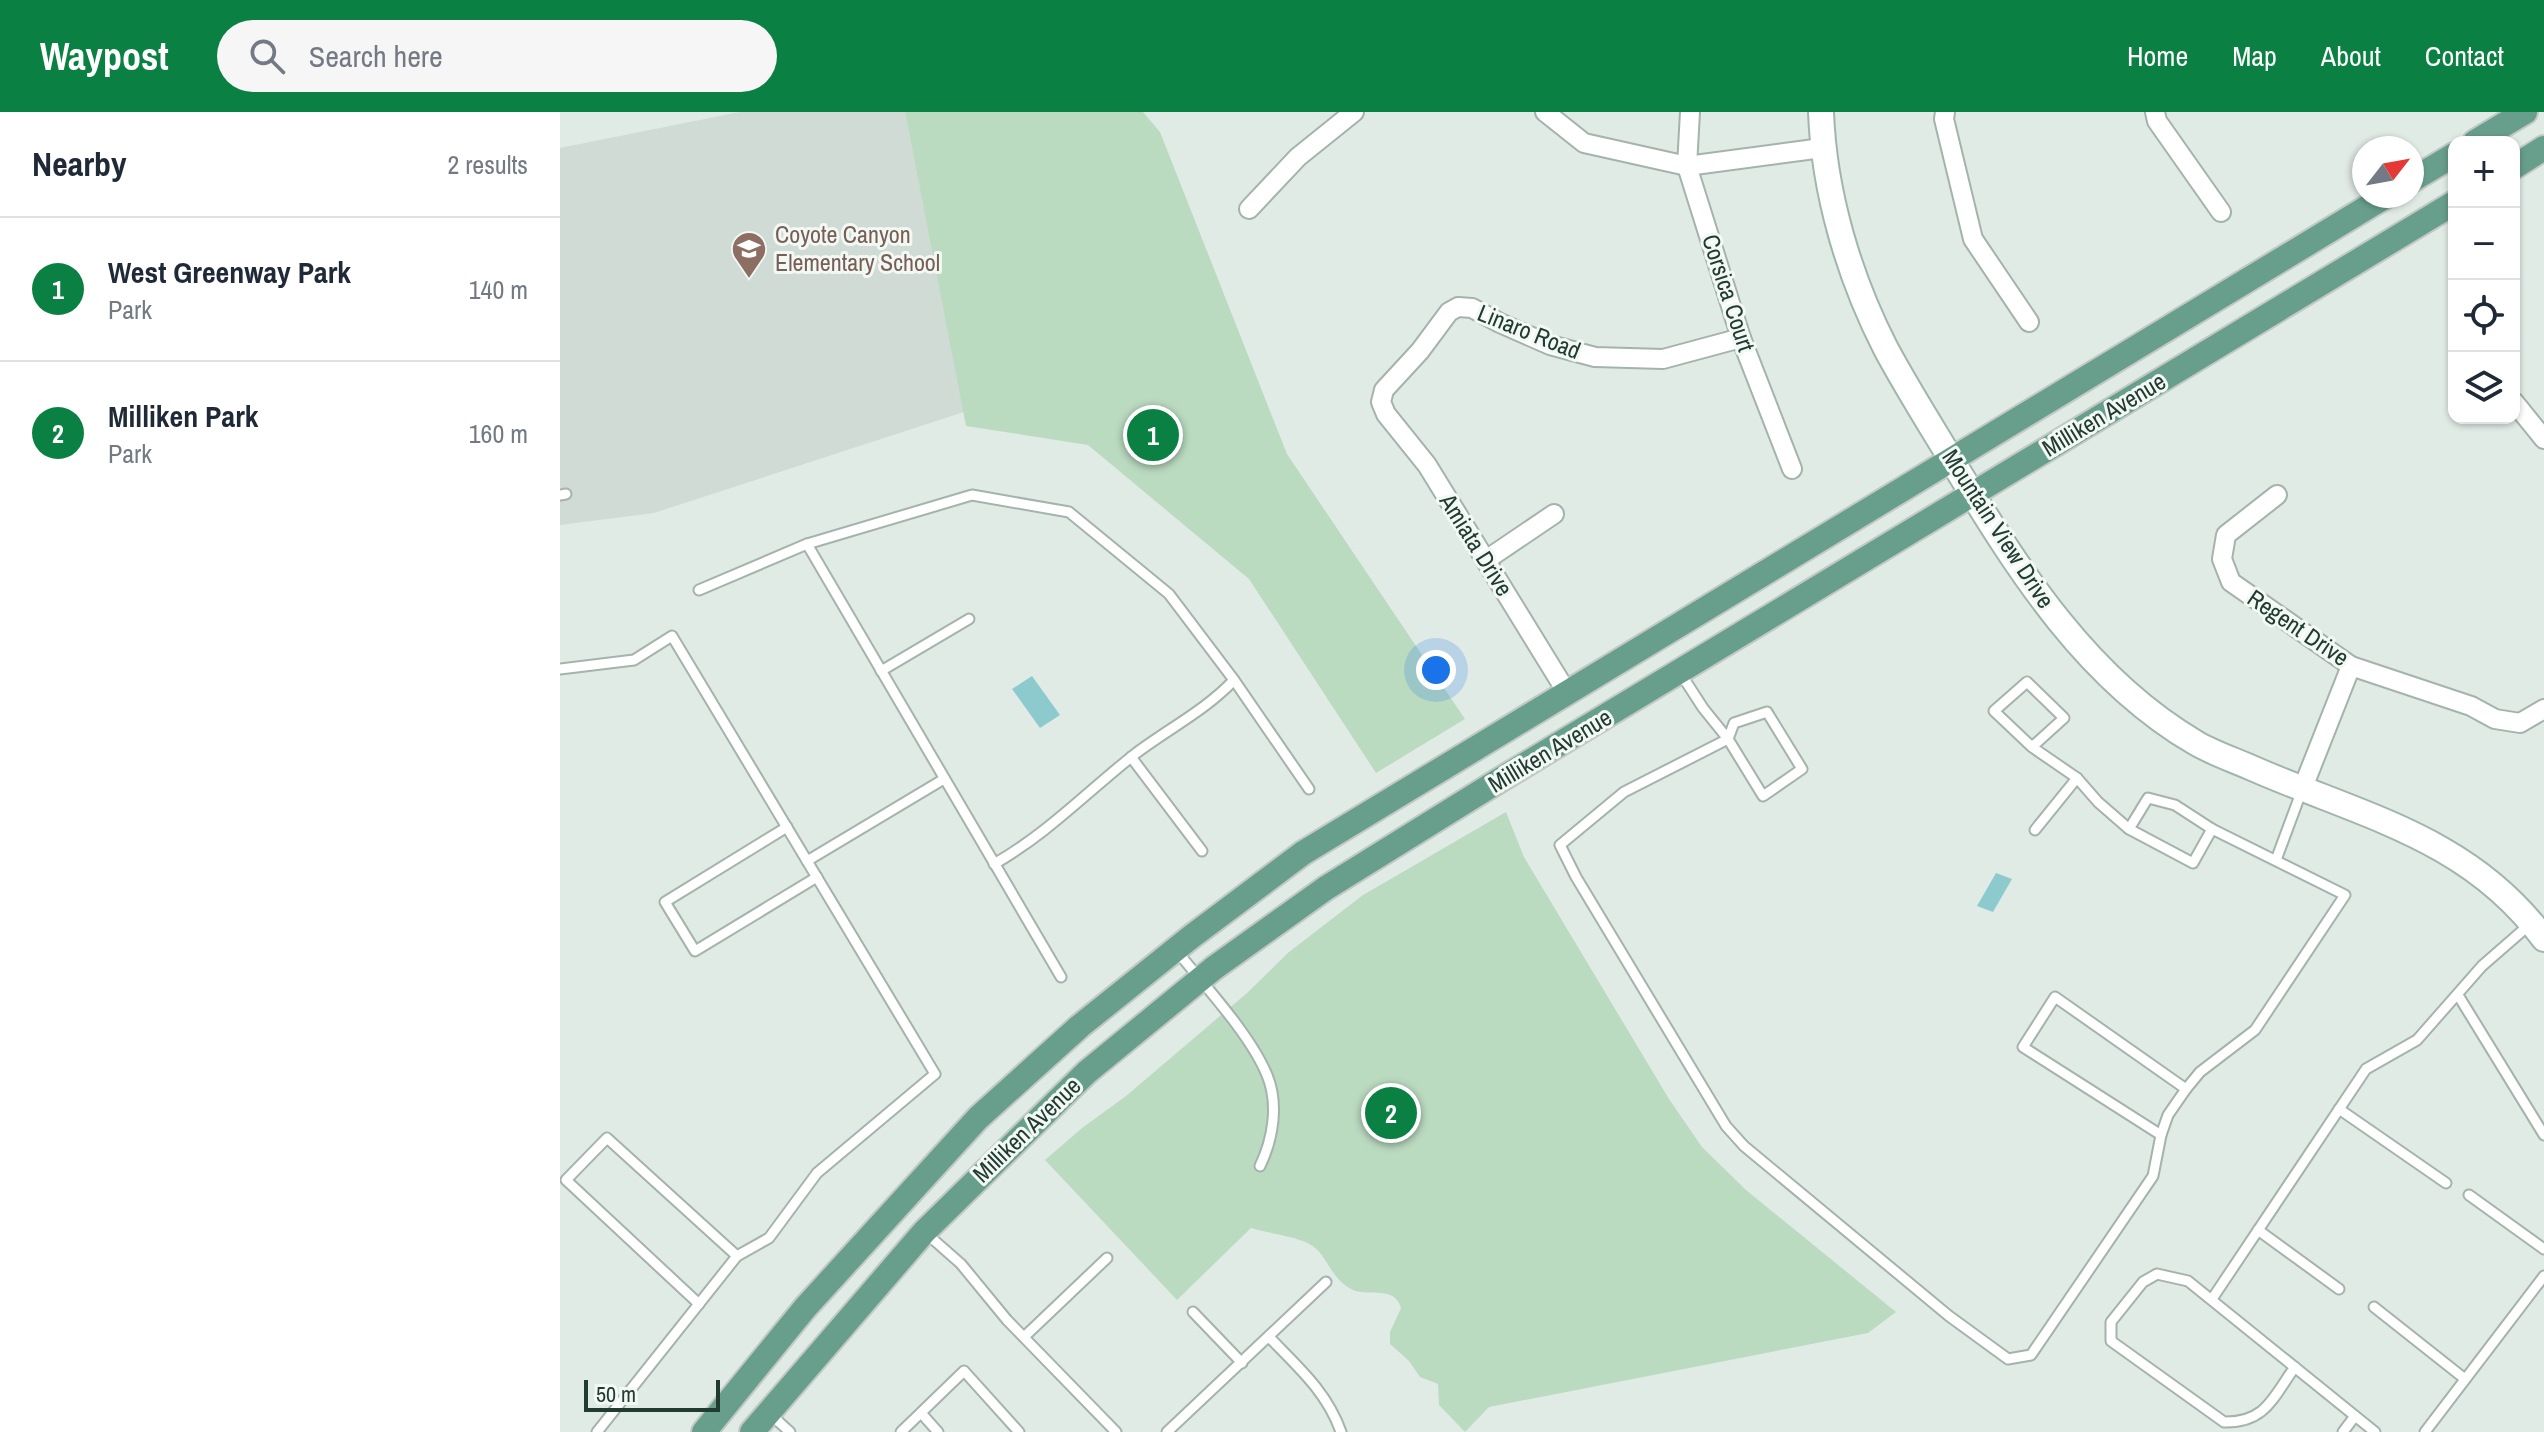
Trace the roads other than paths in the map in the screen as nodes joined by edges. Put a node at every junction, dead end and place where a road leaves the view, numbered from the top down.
1 (1354, 112) edge
2 (1545, 112) edge
3 (1690, 112) edge
4 (1821, 112) edge
5 (1945, 112) edge
6 (2155, 112) edge
7 (2525, 112) edge
8 (2485, 136) edge
9 (1822, 148) junction
10 (2544, 148) edge
11 (2448, 159) edge
12 (2520, 163) edge
13 (1687, 166) junction
14 (2424, 173) edge
15 (2448, 207) edge
16 (2366, 208) edge
17 (1249, 209) dead end
18 (2221, 212) dead end
19 (2029, 322) dead end
20 (1741, 338) junction
21 (1381, 402) joint
22 (2520, 409) edge
23 (2544, 439) edge
24 (1951, 459) junction
25 (1792, 469) dead end
26 (1972, 494) junction
27 (2277, 495) dead end
28 (1554, 514) dead end
29 (807, 544) junction
30 (1486, 560) junction
31 (699, 590) dead end
32 (969, 619) dead end
33 (2351, 666) junction
34 (560, 669) edge
35 (881, 671) junction
36 (1680, 673) junction
37 (1234, 680) junction
38 (1566, 691) junction
39 (2544, 709) edge
40 (1728, 739) junction
41 (2032, 747) junction
42 (1131, 757) junction
43 (2077, 778) junction
44 (944, 779) junction
45 (1309, 789) dead end
46 (2302, 790) junction
47 (787, 827) junction
48 (2129, 829) junction
49 (2212, 829) junction
50 (2035, 830) dead end
51 (1202, 851) dead end
52 (2276, 860) junction
53 (807, 861) junction
54 (994, 864) junction
55 (817, 877) junction
56 (2538, 931) edge
57 (1176, 950) junction
58 (1061, 977) dead end
59 (1199, 979) junction
60 (2458, 995) junction
61 (2186, 1089) junction
62 (2339, 1109) junction
63 (2161, 1135) junction
64 (2544, 1135) edge
65 (1260, 1166) dead end
66 (2446, 1183) dead end
67 (2469, 1195) dead end
68 (2258, 1230) junction
69 (924, 1232) junction
70 (2544, 1249) edge
71 (737, 1256) junction
72 (1107, 1258) dead end
73 (2544, 1276) edge
74 (1326, 1282) dead end
75 (2339, 1289) dead end
76 (2212, 1299) junction
77 (699, 1304) junction
78 (2374, 1307) dead end
79 (1193, 1312) dead end
80 (1024, 1337) junction
81 (1269, 1337) junction
82 (1242, 1363) junction
83 (2295, 1367) junction
84 (2465, 1379) junction
85 (768, 1412) junction
86 (921, 1413) junction
87 (2355, 1416) junction
88 (597, 1432) edge
89 (704, 1432) edge
90 (752, 1432) edge
91 (790, 1432) edge
92 (901, 1432) edge
93 (938, 1432) edge
94 (1019, 1432) edge
95 (1116, 1432) edge
96 (1167, 1432) edge
97 (1341, 1432) edge
98 (2343, 1432) edge
99 (2375, 1432) edge
100 (2425, 1432) edge

1 - 17 street
2 - 13 street
3 - 13 street, Corsica Court
4 - 9 street, Mountain View Drive
5 - 19 street
6 - 18 street
7 - 8 main road
9 - 13 street
9 - 24 street, Mountain View Drive
10 - 12 main road
11 - 14 main road
13 - 20 street, Corsica Court
15 - 26 main road, Milliken Avenue
16 - 24 main road, Milliken Avenue
20 - 21 street, Linaro Road
20 - 25 street, Corsica Court
21 - 30 street, Amiata Drive
22 - 23 street
24 - 26 street, Mountain View Drive
24 - 38 main road, Milliken Avenue
26 - 36 main road, Milliken Avenue
26 - 46 street, Mountain View Drive
27 - 33 street, Regent Drive
28 - 30 street
29 - 31 lane
29 - 35 lane
29 - 37 lane
30 - 38 street, Amiata Drive
32 - 35 lane
33 - 39 street, Regent Drive
33 - 46 street
34 - 47 lane
35 - 44 lane
36 - 40 lane
36 - 59 main road, Milliken Avenue
37 - 42 lane
37 - 45 lane
38 - 57 main road, Milliken Avenue
40 - 40 lane
40 - 63 lane
41 - 41 lane
41 - 43 lane
42 - 51 lane
42 - 54 lane
43 - 48 lane
43 - 50 lane
44 - 53 lane
44 - 54 lane
46 - 52 lane
46 - 56 street, Mountain View Drive
47 - 53 lane
47 - 55 lane
48 - 49 lane
48 - 49 lane
49 - 52 lane
52 - 61 lane
53 - 55 lane
54 - 58 lane
55 - 71 lane
56 - 60 lane
57 - 59 lane
57 - 89 main road, Milliken Avenue
59 - 65 lane
59 - 69 main road, Milliken Avenue
60 - 62 lane
60 - 64 lane
61 - 63 lane
61 - 63 lane
62 - 66 lane
62 - 68 lane
67 - 70 lane
68 - 75 lane
68 - 76 lane
69 - 80 lane
69 - 85 main road, Milliken Avenue
71 - 77 lane
71 - 77 lane
72 - 80 lane
73 - 84 lane
74 - 81 lane
76 - 83 lane
76 - 83 lane
77 - 88 lane
78 - 84 lane
79 - 82 lane
80 - 95 lane
81 - 82 lane
81 - 97 lane
82 - 96 lane
83 - 87 lane
84 - 100 lane
85 - 90 main road, Milliken Avenue
85 - 91 lane
86 - 92 lane
86 - 93 lane
86 - 94 lane
87 - 98 lane
87 - 99 lane

